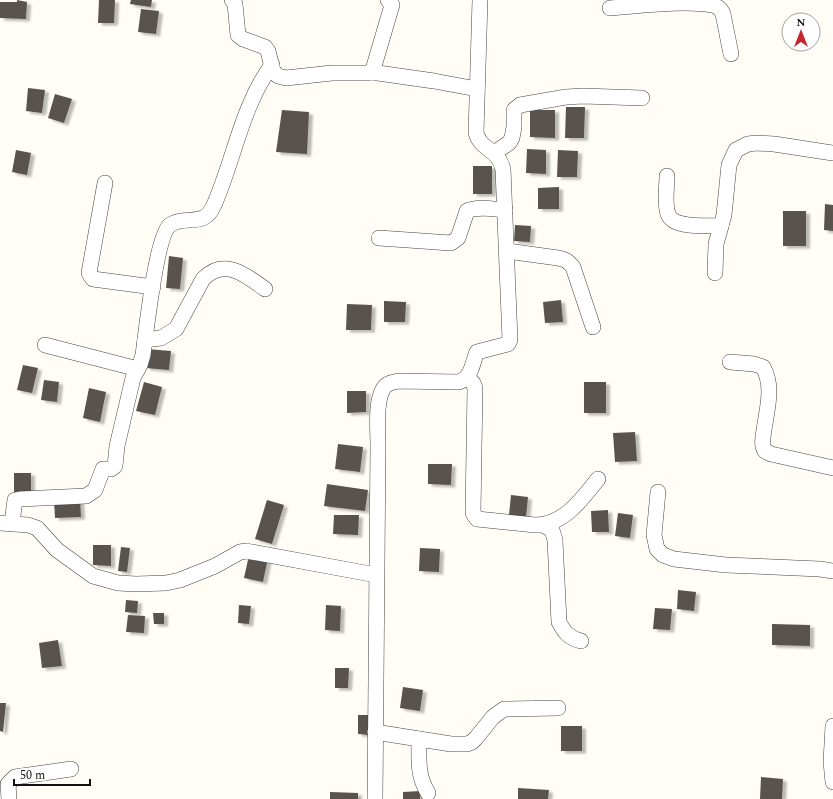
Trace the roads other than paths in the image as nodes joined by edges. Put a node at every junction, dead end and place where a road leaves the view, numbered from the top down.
1 (232, 0) edge
2 (388, 0) edge
3 (480, 0) edge
4 (678, 2) edge
5 (610, 8) dead end
6 (731, 54) dead end
7 (272, 65) junction
8 (372, 73) junction
9 (477, 89) junction
10 (642, 98) dead end
11 (494, 153) junction
12 (833, 153) edge
13 (667, 176) dead end
14 (105, 183) dead end
15 (505, 210) junction
16 (721, 226) junction
17 (379, 238) dead end
18 (507, 251) junction
19 (715, 273) dead end
20 (153, 287) junction
21 (264, 290) dead end
22 (593, 327) dead end
23 (145, 340) junction
24 (45, 345) dead end
25 (730, 362) dead end
26 (138, 369) junction
27 (468, 378) junction
28 (833, 468) edge
29 (598, 479) dead end
30 (658, 492) dead end
31 (6, 523) edge
32 (543, 524) junction
33 (833, 571) edge
34 (376, 574) junction
35 (580, 641) dead end
36 (558, 708) dead end
37 (833, 726) edge
38 (375, 732) junction
39 (419, 739) junction
40 (71, 769) dead end
41 (833, 782) edge
42 (428, 793) dead end
43 (9, 799) edge
44 (375, 799) edge

1 - 7 street
2 - 8 street
3 - 9 street
4 - 5 street
4 - 6 street
7 - 8 street
7 - 20 street
8 - 9 street
9 - 11 street
10 - 11 street
11 - 15 street
12 - 16 street
13 - 16 street
14 - 20 street
15 - 17 street
15 - 18 street
16 - 19 street
18 - 22 street
18 - 27 street
20 - 23 street
21 - 23 street
23 - 26 street
24 - 26 street
25 - 28 street
26 - 31 street
27 - 32 street
27 - 34 street
29 - 32 street
30 - 33 street
31 - 34 street
32 - 35 street
34 - 38 street
36 - 39 street
37 - 41 street
38 - 39 street
38 - 44 street
39 - 42 street
40 - 43 street

